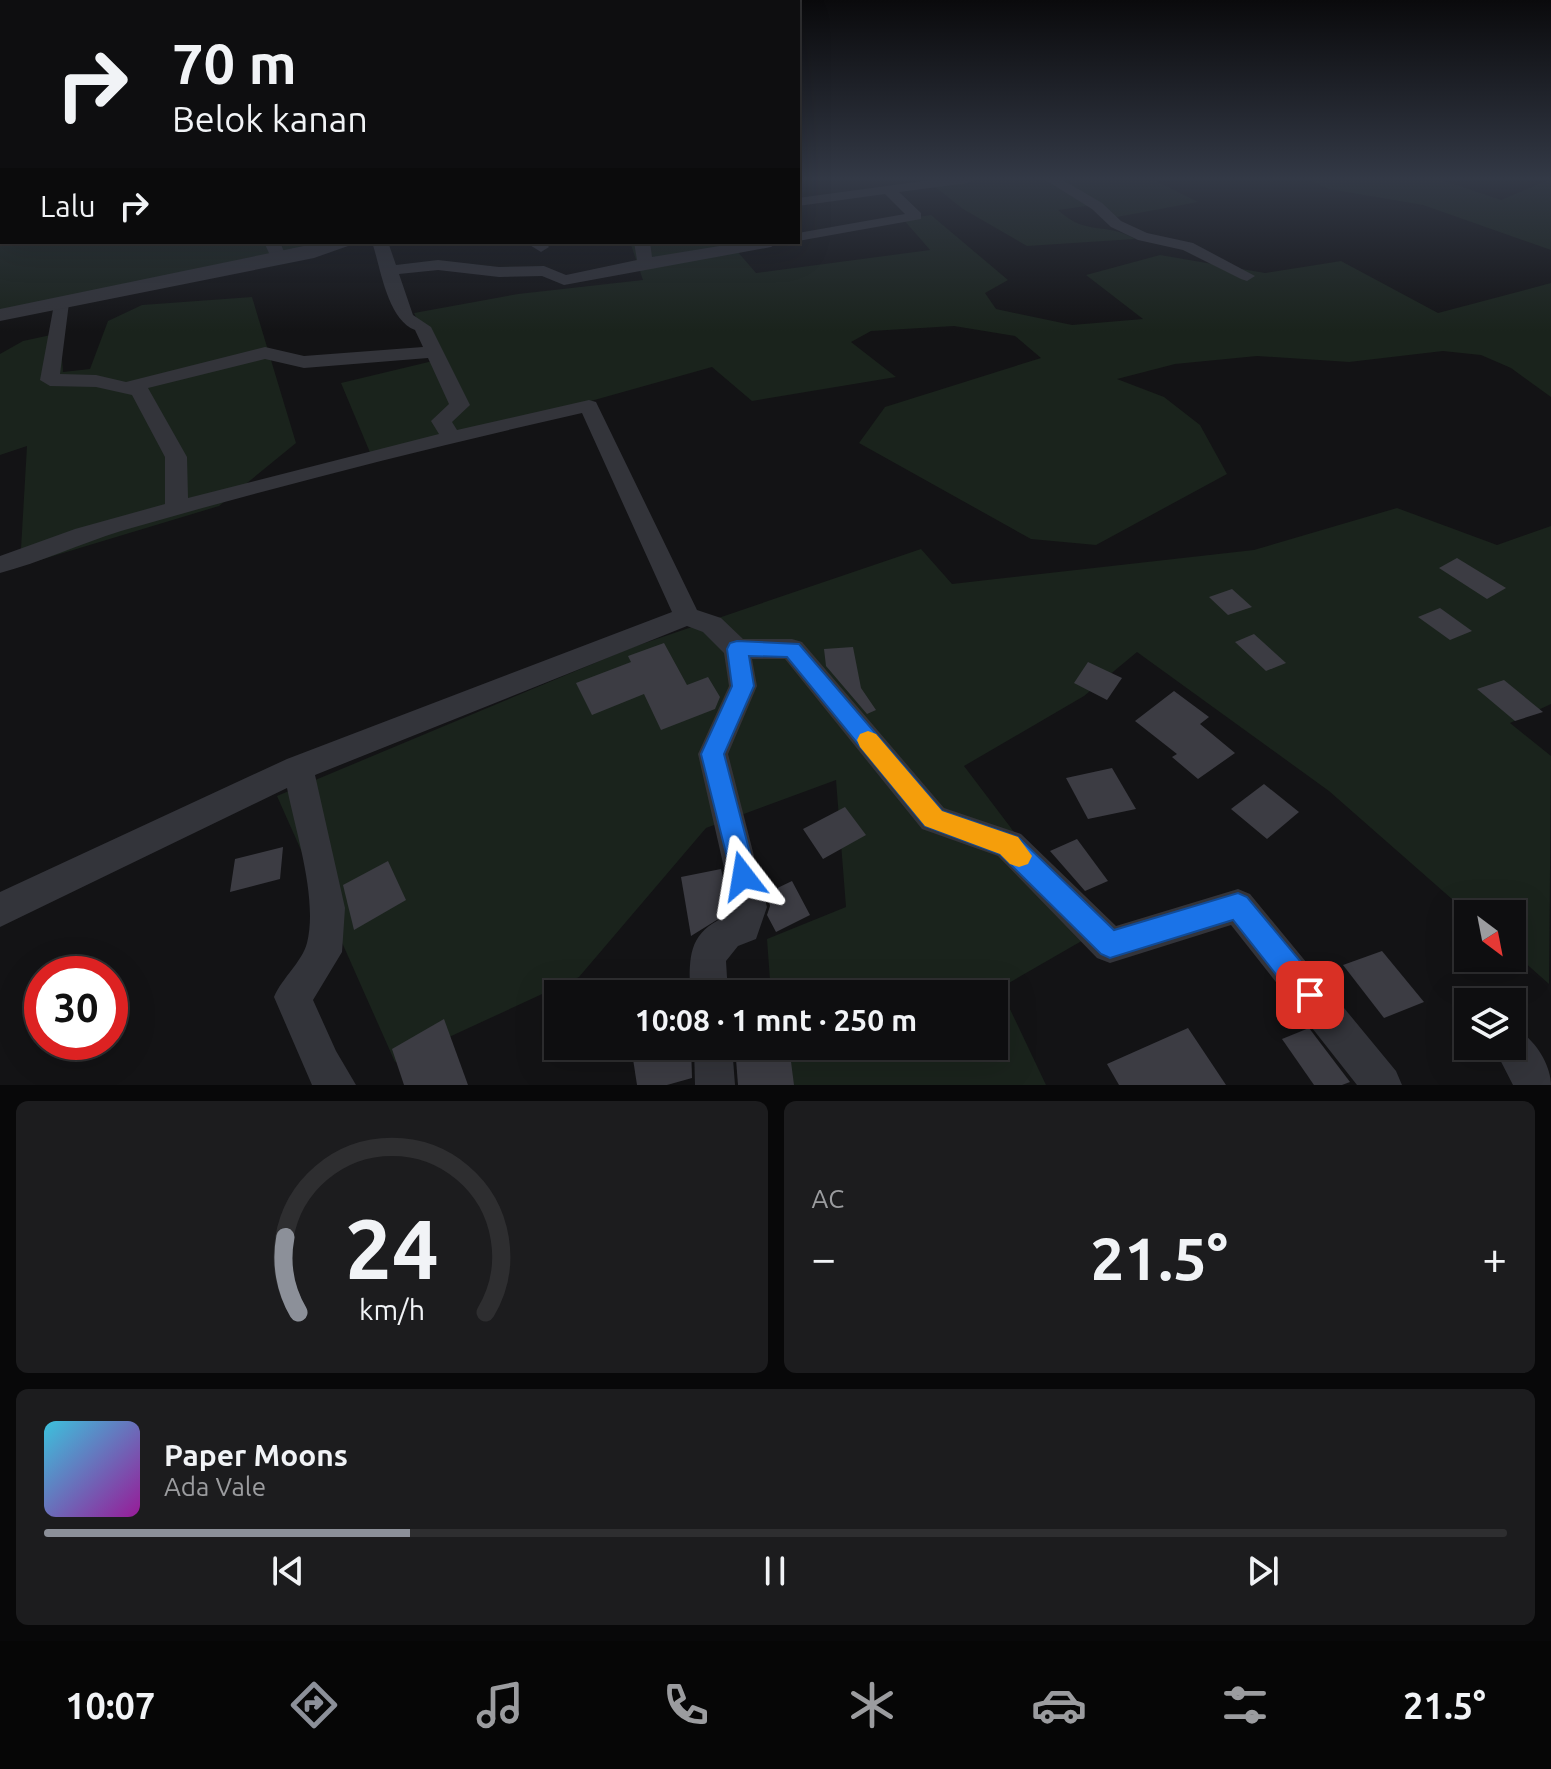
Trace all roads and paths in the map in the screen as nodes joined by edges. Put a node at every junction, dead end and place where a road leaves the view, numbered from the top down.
1 (834, 230) edge
2 (1128, 230) edge
3 (800, 237) edge
4 (336, 244) edge
5 (381, 244) edge
6 (642, 244) edge
7 (759, 244) edge
8 (276, 250) edge
9 (645, 263) junction
10 (390, 270) junction
11 (1247, 276) dead end
12 (61, 303) junction
13 (0, 315) edge
14 (434, 352) junction
15 (125, 388) junction
16 (450, 436) junction
17 (177, 509) junction
18 (0, 565) edge
19 (687, 616) junction
20 (737, 649) junction
21 (298, 768) junction
22 (0, 910) edge
23 (708, 980) edge
24 (714, 1060) edge
25 (1521, 1060) edge
26 (336, 1085) edge
27 (715, 1085) edge
28 (1382, 1085) edge
29 (1536, 1085) edge

1 - 3 street
2 - 11 street
4 - 8 street
5 - 10 street
6 - 9 street
7 - 9 street
8 - 12 street
9 - 10 street
10 - 14 street
12 - 13 street
12 - 15 street
14 - 15 street
14 - 16 street
15 - 17 street
16 - 17 street
16 - 19 street
17 - 18 street
19 - 20 street
19 - 21 street
20 - 23 street
20 - 28 street
21 - 22 street
21 - 26 street
24 - 27 street
25 - 29 street

